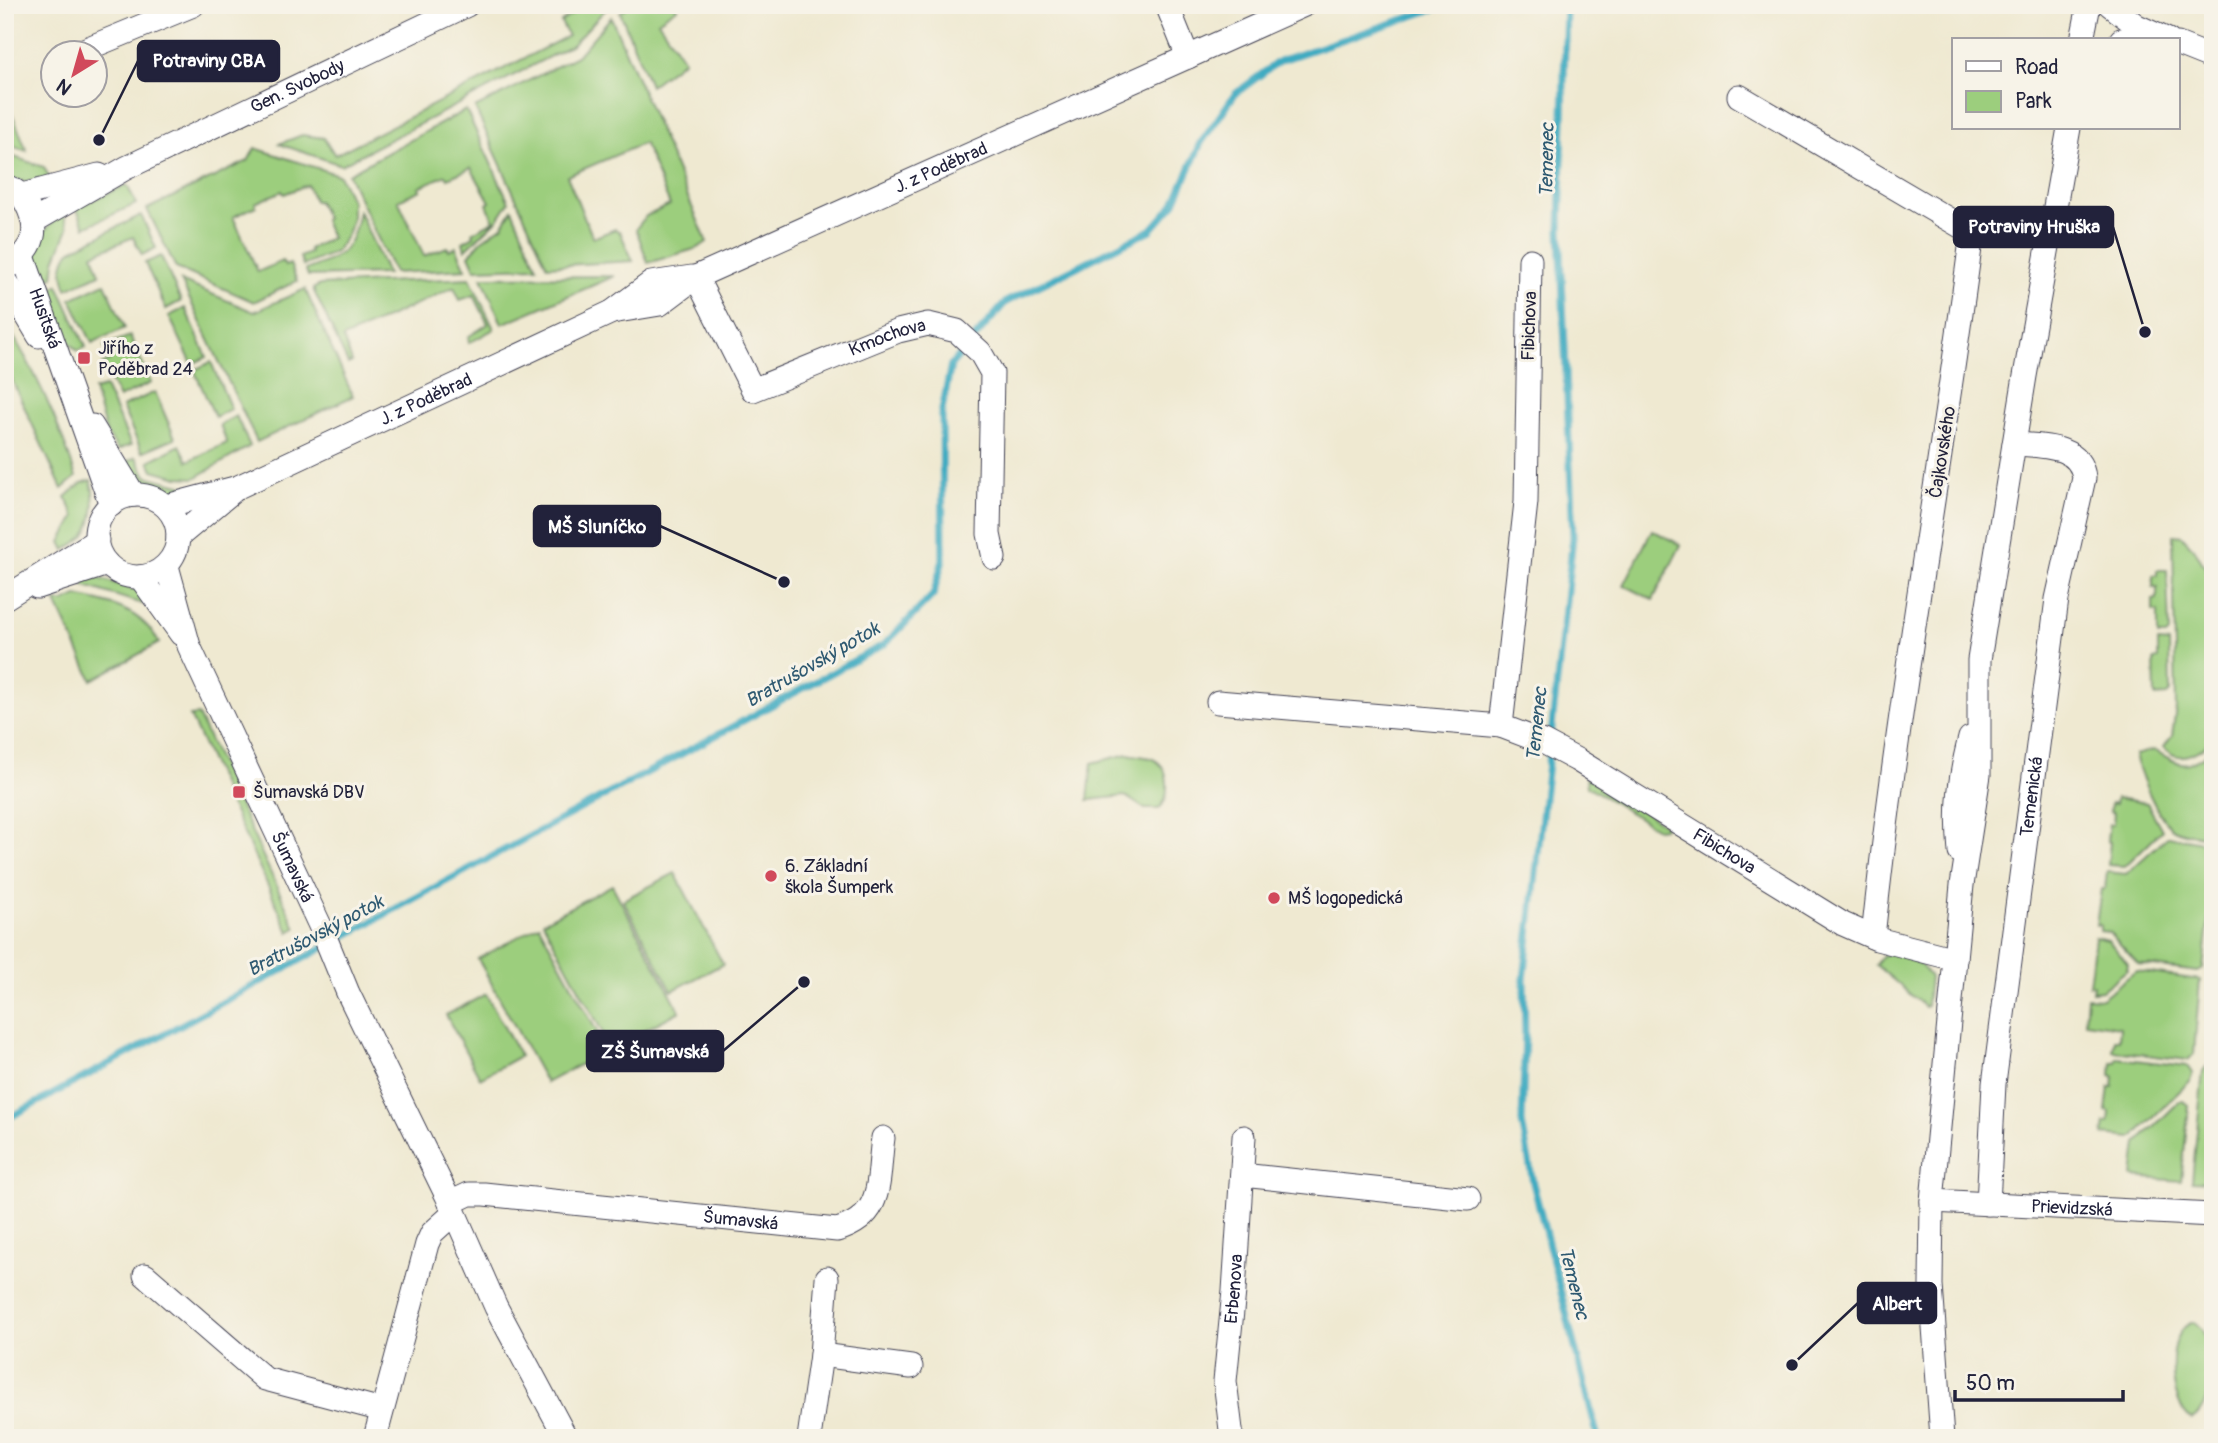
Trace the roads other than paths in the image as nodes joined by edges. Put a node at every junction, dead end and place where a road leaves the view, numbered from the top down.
1 (193, 5) edge
2 (467, 5) edge
3 (1167, 5) edge
4 (1304, 5) edge
5 (2089, 5) edge
6 (2110, 5) edge
7 (2082, 38) edge
8 (2164, 38) edge
9 (108, 40) edge
10 (2180, 45) edge
11 (1188, 57) junction
12 (2213, 58) edge
13 (1739, 96) dead end
14 (2069, 130) edge
15 (126, 168) junction
16 (13, 190) edge
17 (34, 221) junction
18 (1530, 260) dead end
19 (14, 261) edge
20 (696, 277) junction
21 (5, 279) edge
22 (66, 383) junction
23 (2014, 443) junction
24 (238, 487) junction
25 (134, 495) junction
26 (111, 505) junction
27 (166, 506) junction
28 (178, 537) junction
29 (97, 540) junction
30 (994, 558) dead end
31 (107, 564) junction
32 (167, 566) junction
33 (141, 577) junction
34 (5, 598) edge
35 (189, 646) junction
36 (1218, 702) dead end
37 (1501, 726) junction
38 (1873, 937) junction
39 (1955, 959) junction
40 (883, 1138) dead end
41 (1244, 1138) dead end
42 (1242, 1175) junction
43 (1468, 1199) dead end
44 (1932, 1201) junction
45 (1988, 1204) junction
46 (452, 1208) junction
47 (2213, 1215) edge
48 (145, 1275) dead end
49 (827, 1278) dead end
50 (821, 1355) junction
51 (911, 1367) dead end
52 (382, 1410) junction
53 (374, 1438) edge
54 (566, 1438) edge
55 (809, 1438) edge
56 (1232, 1438) edge
57 (1942, 1438) edge

1 - 9 street
2 - 15 street, Gen. Svobody
3 - 11 street
4 - 11 street, J. z Poděbrad
5 - 7 street
6 - 8 street
10 - 12 street
11 - 20 street, J. z Poděbrad
13 - 38 street, Čajkovského
14 - 23 street
15 - 16 street, Gen. Svobody
15 - 17 street, Gen. Svobody
16 - 17 street, Gen. Svobody
17 - 19 street
18 - 37 street, Fibichova
19 - 22 street, Husitská
20 - 24 street, J. z Poděbrad
20 - 30 street, Kmochova
21 - 22 street, Husitská
22 - 25 street, Husitská
22 - 26 street, Husitská
23 - 39 street
23 - 45 street, Temenická
24 - 27 street, J. z Poděbrad
24 - 28 street, J. z Poděbrad
25 - 26 street
25 - 27 street
26 - 29 street
27 - 28 street
28 - 32 street, J. z Poděbrad
29 - 31 street
29 - 34 street
31 - 33 street
31 - 34 street
32 - 33 street
32 - 35 street, Šumavská
33 - 35 street, Šumavská
35 - 46 street, Šumavská
36 - 37 street, Fibichova
37 - 38 street, Fibichova
38 - 39 street, Fibichova
39 - 44 street
40 - 46 street, Šumavská
41 - 42 street, Erbenova
42 - 43 street
42 - 56 street, Erbenova
44 - 45 street, Prievidzská
44 - 57 street
45 - 47 street, Prievidzská
46 - 52 street
46 - 54 street, Šumavská
48 - 52 street
49 - 50 street
50 - 51 street
50 - 55 street
52 - 53 street

